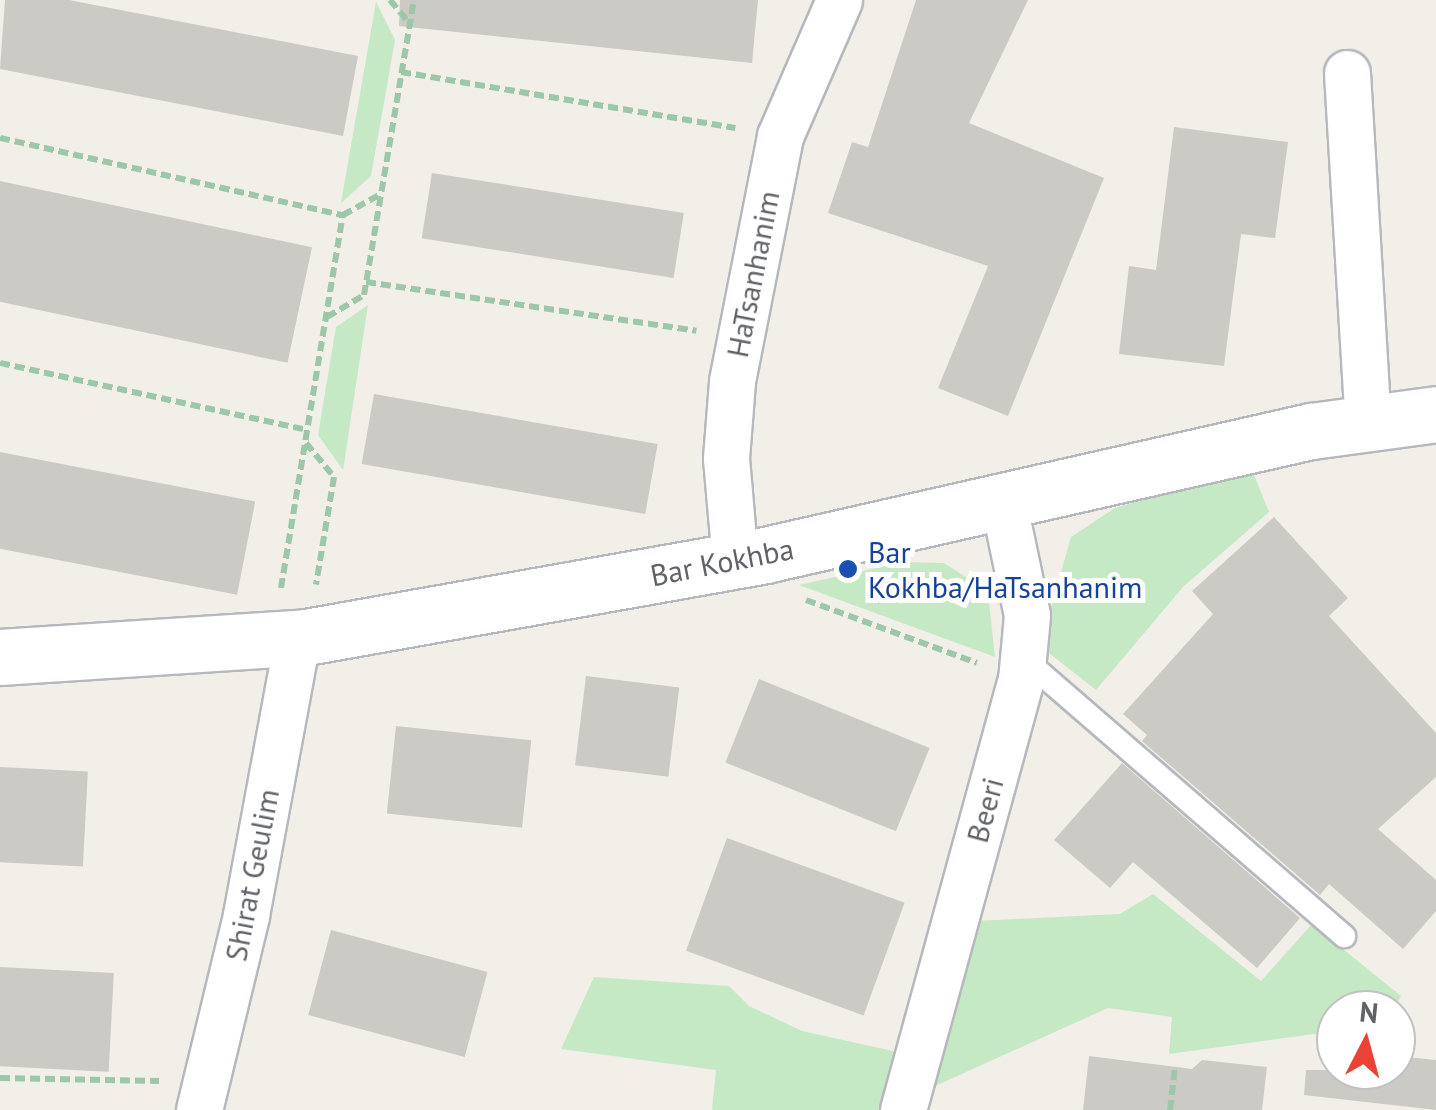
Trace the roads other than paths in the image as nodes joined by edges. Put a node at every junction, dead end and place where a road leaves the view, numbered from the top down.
1 (839, 0) edge
2 (1347, 73) dead end
3 (1436, 414) edge
4 (1368, 422) junction
5 (1004, 506) junction
6 (750, 558) junction
7 (292, 638) junction
8 (0, 657) edge
9 (1022, 669) junction
10 (1344, 936) dead end
11 (203, 1096) edge
12 (903, 1110) edge

1 - 6 street, HaTsanhanim
2 - 4 street
3 - 4 street, Bar Kokhba
4 - 5 street, Bar Kokhba
5 - 6 street, Bar Kokhba
5 - 9 street, Beeri
6 - 7 street, Bar Kokhba
7 - 8 street, Bar Kokhba
7 - 11 street, Shirat Geulim
9 - 10 lane
9 - 12 street, Beeri

